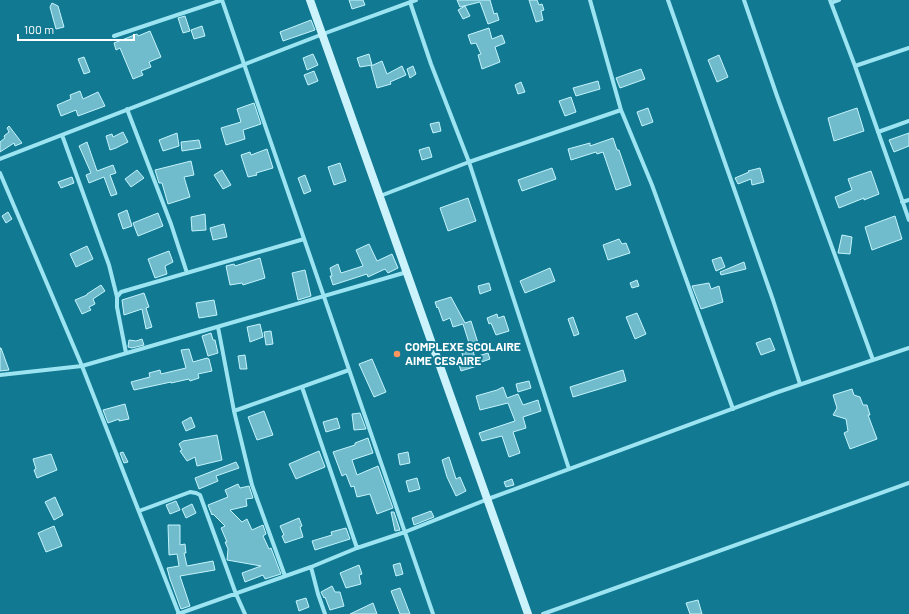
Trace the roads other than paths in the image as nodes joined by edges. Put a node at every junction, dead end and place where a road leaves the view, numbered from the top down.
1 (222, 0) edge
2 (310, 0) edge
3 (416, 0) edge
4 (590, 0) edge
5 (668, 0) edge
6 (744, 0) edge
7 (839, 0) edge
8 (831, 1) edge
9 (410, 2) junction
10 (323, 34) junction
11 (114, 36) dead end
12 (909, 48) edge
13 (244, 65) junction
14 (856, 66) junction
15 (126, 109) junction
16 (621, 110) junction
17 (909, 121) edge
18 (878, 132) junction
19 (62, 135) junction
20 (0, 159) edge
21 (469, 162) junction
22 (0, 173) edge
23 (380, 196) junction
24 (909, 200) edge
25 (902, 202) junction
26 (909, 220) edge
27 (304, 239) junction
28 (407, 272) junction
29 (187, 273) junction
30 (324, 296) junction
31 (117, 297) junction
32 (218, 327) junction
33 (909, 348) edge
34 (126, 353) junction
35 (873, 360) junction
36 (82, 366) junction
37 (349, 370) junction
38 (0, 375) edge
39 (800, 384) junction
40 (302, 388) junction
41 (733, 409) junction
42 (234, 411) junction
43 (569, 470) junction
44 (909, 483) edge
45 (488, 499) junction
46 (139, 511) junction
47 (405, 532) junction
48 (357, 548) junction
49 (311, 567) junction
50 (284, 576) junction
51 (236, 594) junction
52 (178, 614) edge
53 (245, 614) edge
54 (324, 614) edge
55 (433, 614) edge
56 (528, 614) edge
57 (544, 614) edge

1 - 11 street
1 - 13 street
2 - 10 main road
3 - 9 street
4 - 16 street
5 - 39 street
6 - 35 street
7 - 8 street
8 - 14 street
9 - 10 street
9 - 21 street
10 - 13 street
10 - 23 main road
12 - 14 street
13 - 15 street
13 - 27 street
14 - 18 street
15 - 19 street
15 - 29 street
16 - 21 street
16 - 41 street
17 - 18 street
18 - 25 street
19 - 20 street
19 - 31 street
21 - 23 street
21 - 43 street
22 - 36 street
23 - 28 main road
24 - 25 street
25 - 26 street
27 - 29 street
27 - 30 street
28 - 30 street
28 - 45 main road
29 - 31 street
30 - 32 street
30 - 37 street
31 - 34 street
32 - 34 street
32 - 42 street
33 - 35 street
34 - 36 street
35 - 39 street
36 - 38 street
36 - 46 street
37 - 40 street
37 - 47 street
39 - 41 street
40 - 42 street
40 - 48 street
41 - 43 street
42 - 50 street
43 - 45 street
44 - 57 street
45 - 47 street
45 - 56 main road
46 - 51 street
46 - 52 street
47 - 48 street
47 - 55 street
48 - 49 street
49 - 50 street
49 - 54 street
50 - 51 street
51 - 52 street
51 - 53 street

